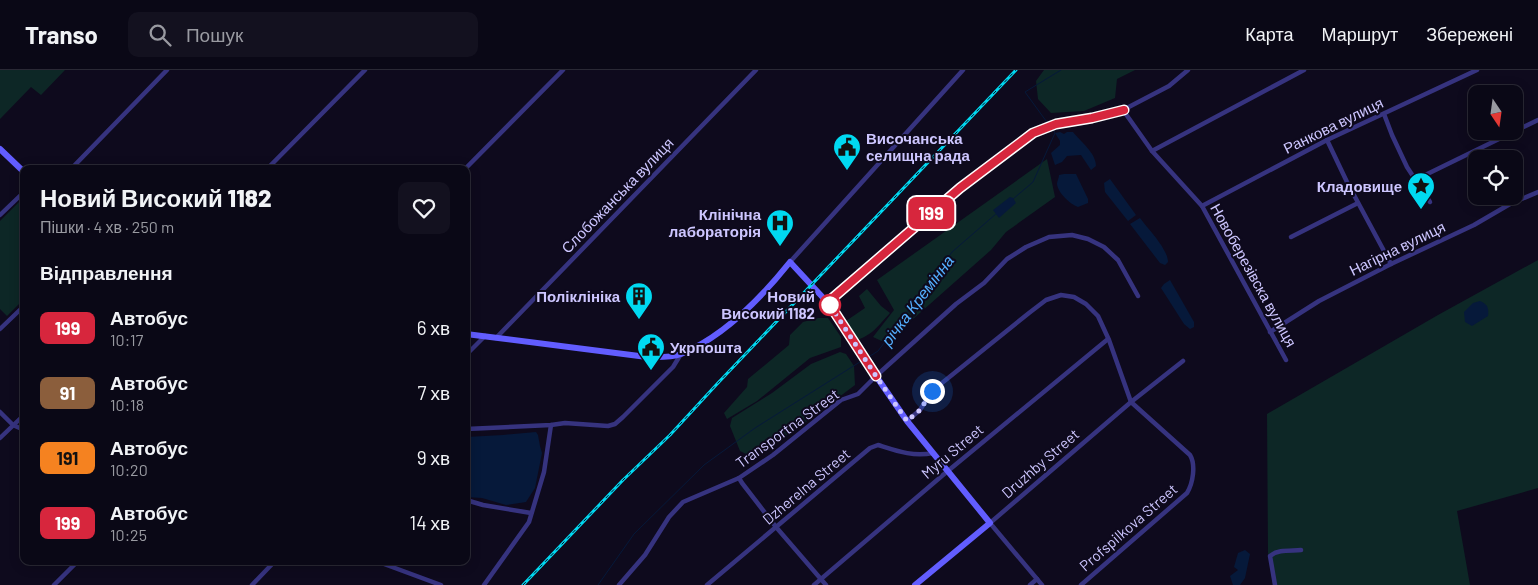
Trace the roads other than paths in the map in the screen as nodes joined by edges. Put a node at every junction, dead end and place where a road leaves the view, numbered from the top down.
1 (167, 70) edge
2 (365, 70) edge
3 (562, 70) edge
4 (756, 70) edge
5 (963, 70) edge
6 (1188, 70) edge
7 (1304, 70) edge
8 (1478, 70) edge
9 (1124, 110) junction
10 (1384, 114) junction
11 (1538, 120) edge
12 (1327, 140) junction
13 (0, 148) edge
14 (1152, 151) junction
15 (75, 165) edge
16 (271, 165) edge
17 (469, 165) edge
18 (20, 168) edge
19 (1415, 180) junction
20 (1538, 192) edge
21 (20, 196) edge
22 (1430, 202) dead end
23 (1358, 203) junction
24 (1202, 206) junction
25 (0, 215) edge
26 (1291, 237) dead end
27 (790, 262) junction
28 (1391, 264) junction
29 (1138, 296) dead end
30 (828, 302) junction
31 (20, 310) edge
32 (0, 329) edge
33 (1270, 332) junction
34 (470, 334) edge
35 (485, 336) junction
36 (496, 338) junction
37 (1108, 339) junction
38 (470, 351) edge
39 (681, 354) junction
40 (1286, 360) dead end
41 (1183, 361) dead end
42 (876, 376) junction
43 (1131, 402) junction
44 (0, 412) edge
45 (20, 419) edge
46 (907, 421) junction
47 (13, 425) junction
48 (551, 425) junction
49 (20, 428) edge
50 (470, 429) edge
51 (0, 438) edge
52 (933, 453) junction
53 (948, 471) junction
54 (739, 478) junction
55 (470, 501) edge
56 (531, 513) junction
57 (990, 522) junction
58 (776, 527) junction
59 (1301, 550) dead end
60 (74, 565) edge
61 (271, 565) edge
62 (387, 565) edge
63 (821, 579) junction
64 (1037, 579) junction
65 (54, 585) edge
66 (252, 585) edge
67 (441, 585) edge
68 (484, 585) edge
69 (619, 585) edge
70 (707, 585) edge
71 (814, 585) edge
72 (826, 585) edge
73 (915, 585) edge
74 (1030, 585) edge
75 (1042, 585) edge
76 (1081, 585) edge
77 (1275, 585) edge

1 - 15 street
2 - 16 street
3 - 17 street
4 - 36 street, Слобожанська вулиця
5 - 27 street
6 - 9 street
7 - 14 street
8 - 10 street, Ранкова вулиця
9 - 14 street, Новоберезівска вулиця
9 - 30 street
10 - 12 street, Ранкова вулиця
10 - 19 street
11 - 19 street
12 - 23 street
12 - 24 street, Ранкова вулиця
13 - 18 street
14 - 24 street, Новоберезівска вулиця
19 - 22 street
20 - 28 street, Нагірна вулиця
21 - 25 street
23 - 26 street
23 - 28 street
24 - 33 street, Новоберезівска вулиця
27 - 30 street
27 - 39 street
28 - 33 street, Нагірна вулиця
29 - 42 street, Transportna Street
30 - 42 street
31 - 32 street
33 - 40 street, Новоберезівска вулиця
34 - 35 street
35 - 36 street
35 - 38 street
36 - 39 street
37 - 43 street, Profspilkova Street
37 - 46 street, Profspilkova Street
37 - 53 street, Myru Street
39 - 48 street
41 - 43 street, Druzhby Street
42 - 46 street
42 - 54 street, Transportna Street
43 - 57 street, Druzhby Street
43 - 76 street, Profspilkova Street
44 - 47 street
45 - 47 street
46 - 52 street
47 - 49 street
47 - 51 street
48 - 50 street
48 - 56 street
52 - 53 street
52 - 58 street, Dzherelna Street
53 - 57 street
53 - 63 street, Myru Street
54 - 58 street
54 - 69 street, Transportna Street
55 - 56 street
56 - 68 street
57 - 64 street
57 - 73 street, Druzhby Street
58 - 63 street
58 - 70 street, Dzherelna Street
59 - 77 street
60 - 65 street
61 - 66 street
62 - 67 street
63 - 71 street, Myru Street
63 - 72 street
64 - 74 street
64 - 75 street

